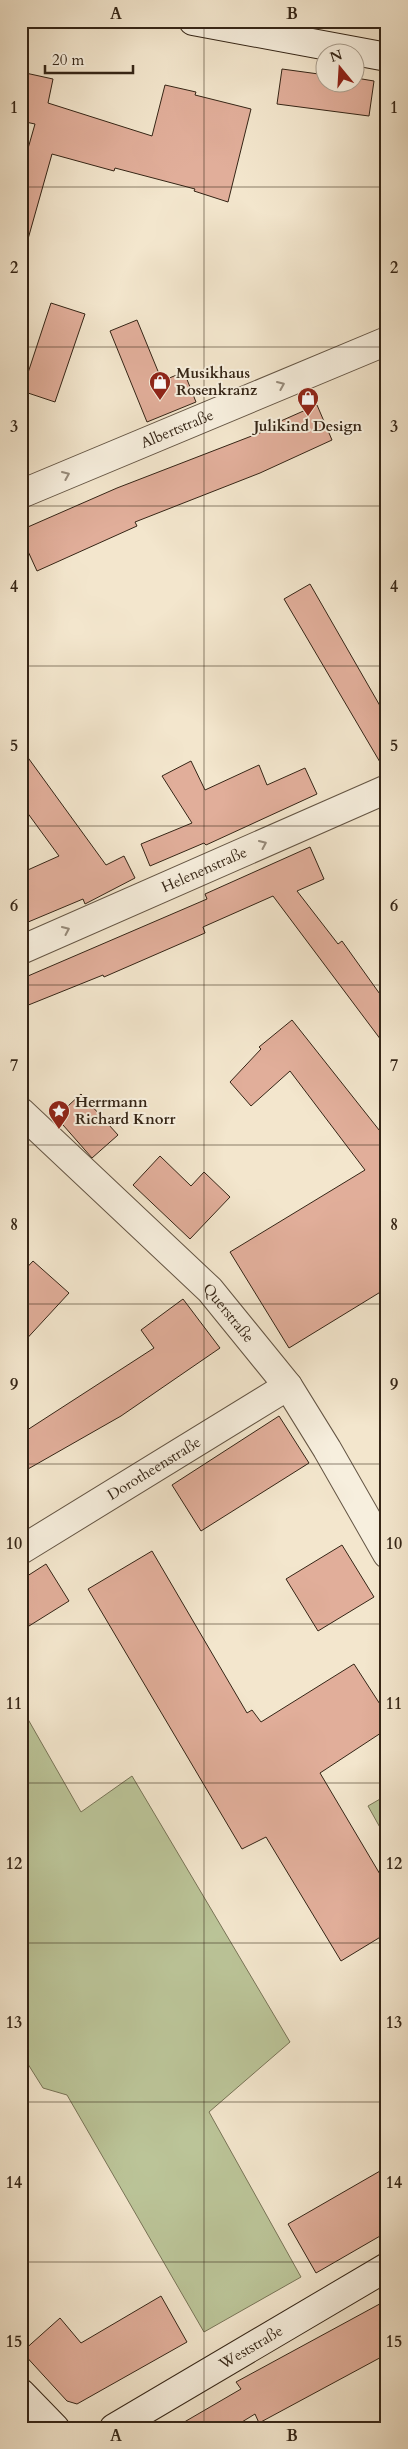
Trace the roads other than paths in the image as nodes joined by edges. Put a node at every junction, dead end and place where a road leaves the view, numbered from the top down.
1 (193, 21) edge
2 (248, 26) edge
3 (387, 57) edge
4 (387, 340) edge
5 (21, 494) edge
6 (387, 789) edge
7 (21, 950) edge
8 (21, 1112) edge
9 (288, 1386) junction
10 (21, 1550) edge
11 (387, 1554) edge
12 (387, 2267) edge
13 (21, 2393) edge
14 (56, 2428) edge
15 (114, 2428) edge

1 - 2 street
2 - 3 street
5 -> 4 street, Albertstraße
7 -> 6 street, Helenenstraße
8 - 9 street, Querstraße
9 - 10 street, Dorotheenstraße
9 - 11 street, Querstraße
12 - 15 street, Weststraße
13 - 14 street

